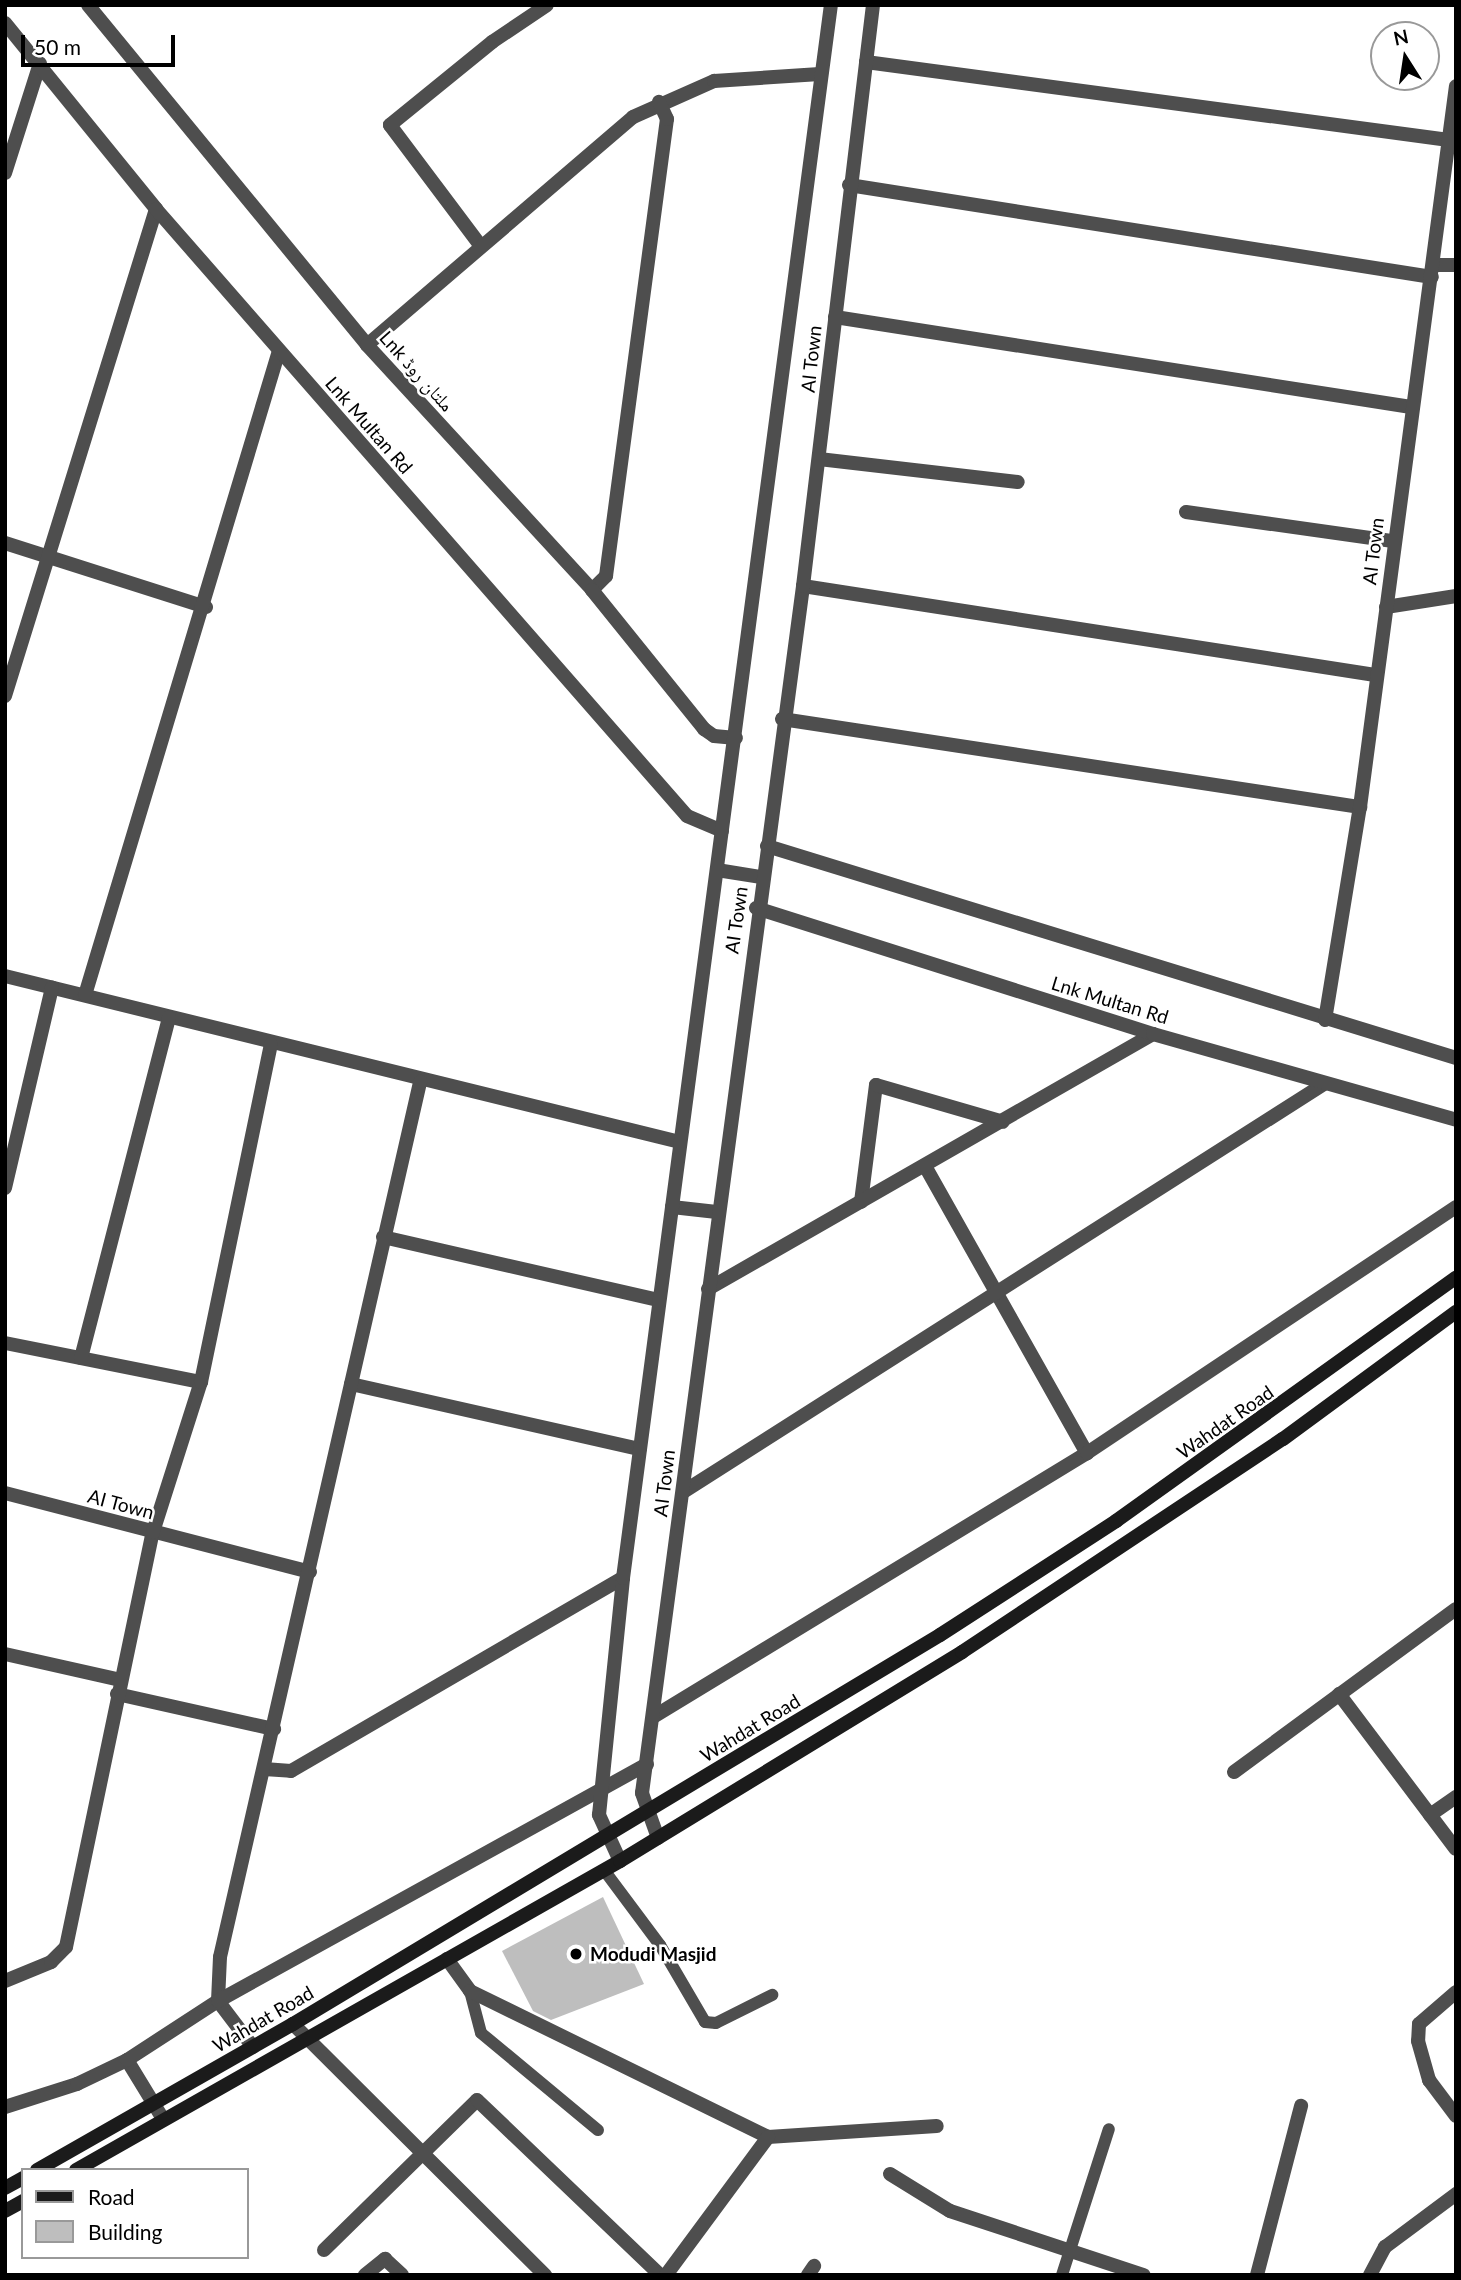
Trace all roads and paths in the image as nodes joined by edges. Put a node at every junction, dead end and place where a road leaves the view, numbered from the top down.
1 (88, 5) edge
2 (547, 5) edge
3 (831, 5) edge
4 (873, 5) edge
5 (5, 23) edge
6 (866, 62) junction
7 (40, 63) junction
8 (820, 74) junction
9 (1456, 86) edge
10 (659, 103) junction
11 (1452, 132) edge
12 (5, 173) edge
13 (849, 185) junction
14 (156, 209) junction
15 (480, 245) junction
16 (1456, 265) edge
17 (1433, 271) junction
18 (835, 317) junction
19 (367, 345) junction
20 (279, 351) junction
21 (1411, 407) junction
22 (818, 459) junction
23 (1018, 482) dead end
24 (1186, 512) dead end
25 (1393, 541) junction
26 (5, 543) edge
27 (48, 557) junction
28 (803, 586) junction
29 (592, 590) junction
30 (1456, 596) edge
31 (206, 607) junction
32 (1386, 607) junction
33 (1376, 675) junction
34 (5, 696) edge
35 (782, 719) junction
36 (736, 738) junction
37 (1360, 807) junction
38 (722, 831) junction
39 (766, 846) junction
40 (717, 870) junction
41 (761, 877) junction
42 (756, 908) junction
43 (5, 976) edge
44 (52, 987) junction
45 (85, 995) junction
46 (169, 1017) junction
47 (1325, 1020) junction
48 (1153, 1034) junction
49 (271, 1044) junction
50 (1453, 1054) edge
51 (420, 1082) junction
52 (1324, 1084) junction
53 (1456, 1120) edge
54 (1003, 1122) junction
55 (680, 1142) junction
56 (925, 1166) junction
57 (5, 1188) edge
58 (861, 1202) junction
59 (672, 1207) junction
60 (1456, 1207) edge
61 (718, 1213) junction
62 (383, 1237) junction
63 (1456, 1279) edge
64 (708, 1289) junction
65 (995, 1291) junction
66 (659, 1300) junction
67 (1456, 1312) edge
68 (5, 1343) edge
69 (82, 1358) junction
70 (201, 1382) junction
71 (351, 1384) junction
72 (640, 1449) junction
73 (1087, 1454) junction
74 (683, 1492) junction
75 (5, 1493) edge
76 (153, 1532) junction
77 (310, 1572) junction
78 (623, 1578) junction
79 (1456, 1609) edge
80 (5, 1654) edge
81 (119, 1687) junction
82 (1339, 1693) junction
83 (653, 1717) junction
84 (274, 1729) junction
85 (647, 1765) junction
86 (264, 1769) junction
87 (1234, 1772) dead end
88 (603, 1788) junction
89 (1456, 1797) edge
90 (647, 1814) junction
91 (1430, 1815) junction
92 (608, 1838) junction
93 (658, 1838) junction
94 (1456, 1849) edge
95 (620, 1861) junction
96 (604, 1870) junction
97 (447, 1959) junction
98 (5, 1981) edge
99 (470, 1991) junction
100 (1456, 1992) edge
101 (772, 1995) dead end
102 (218, 2001) junction
103 (293, 2024) junction
104 (303, 2039) junction
105 (253, 2047) junction
106 (127, 2060) junction
107 (154, 2103) junction
108 (1301, 2106) dead end
109 (5, 2107) edge
110 (1456, 2116) edge
111 (163, 2119) junction
112 (937, 2126) dead end
113 (1110, 2129) dead end
114 (598, 2130) dead end
115 (768, 2137) junction
116 (421, 2153) junction
117 (40, 2168) edge
118 (79, 2168) edge
119 (890, 2174) dead end
120 (21, 2179) edge
121 (5, 2188) edge
122 (1456, 2194) edge
123 (21, 2202) edge
124 (5, 2211) edge
125 (324, 2250) dead end
126 (1070, 2250) junction
127 (1372, 2274) edge
128 (365, 2275) edge
129 (402, 2275) edge
130 (545, 2275) edge
131 (660, 2275) edge
132 (666, 2275) edge
133 (1062, 2275) edge
134 (1144, 2275) edge
135 (1257, 2275) edge

1 - 19 street, Lnk ملتان روڈ
2 - 15 street
3 - 8 street
4 - 6 street, AI Town
5 - 7 street, Lnk Multan Rd
6 - 11 street
6 - 13 street, AI Town
7 - 12 street
7 - 14 street, Lnk Multan Rd
8 - 10 street
8 - 36 street
9 - 11 street, AI Town
10 - 15 street
10 - 29 street
11 - 17 street, AI Town
13 - 17 street
13 - 18 street, AI Town
14 - 20 street, Lnk Multan Rd
14 - 27 street
15 - 19 street
16 - 17 street
17 - 21 street, AI Town
18 - 21 street
18 - 22 street, AI Town
19 - 29 street, Lnk ملتان روڈ
20 - 31 street
20 - 38 street, Lnk Multan Rd
21 - 25 street, AI Town
22 - 23 street
22 - 28 street, AI Town
24 - 25 street
25 - 32 street, AI Town
26 - 27 street
27 - 31 street
27 - 34 street
28 - 33 street
28 - 35 street, AI Town
29 - 36 street, Lnk ملتان روڈ
30 - 32 street
31 - 45 street
32 - 33 street, AI Town
33 - 37 street, AI Town
35 - 37 street
35 - 39 street, AI Town
36 - 38 street
37 - 47 street, AI Town
38 - 40 street
39 - 41 street, AI Town
39 - 47 street
40 - 41 street
40 - 55 street
41 - 42 street, AI Town
42 - 48 street, Lnk Multan Rd
42 - 61 street, AI Town
43 - 44 street
44 - 45 street
44 - 57 street
45 - 46 street
46 - 49 street
46 - 69 street
47 - 50 street
48 - 52 street, Lnk Multan Rd
48 - 54 street
49 - 51 street
49 - 70 street
51 - 55 street
51 - 62 street
52 - 53 street, Lnk Multan Rd
52 - 65 street
54 - 56 street
54 - 58 street
55 - 59 street
56 - 58 street
56 - 65 street
58 - 64 street
59 - 61 street
59 - 66 street
60 - 73 street
61 - 64 street, AI Town
62 - 66 street
62 - 71 street
63 - 90 main road, Wahdat Road
64 - 74 street, AI Town
65 - 73 street
65 - 74 street
66 - 72 street
67 - 93 main road, Wahdat Road
68 - 69 street
69 - 70 street
70 - 76 street
71 - 72 street
71 - 77 street
72 - 78 street
73 - 83 street
74 - 83 street, AI Town
75 - 76 street, AI Town
76 - 77 street, AI Town
76 - 81 street
77 - 84 street
78 - 86 street
78 - 88 street
79 - 82 street
80 - 81 street
81 - 84 street
81 - 98 street
82 - 87 street
82 - 91 street
83 - 85 street, AI Town
84 - 86 street
85 - 88 street
85 - 90 street, AI Town
86 - 102 street
88 - 92 street
88 - 102 street
89 - 91 street
90 - 92 main road, Wahdat Road
90 - 93 street, AI Town
91 - 94 street
92 - 95 street
92 - 103 main road, Wahdat Road
93 - 95 main road, Wahdat Road
95 - 96 main road, Wahdat Road
96 - 97 main road, Wahdat Road
96 - 101 lane
97 - 99 street
97 - 104 main road, Wahdat Road
99 - 114 lane
99 - 115 street
100 - 110 street
102 - 105 street
102 - 106 street
103 - 104 street
103 - 105 main road, Wahdat Road
104 - 111 main road, Wahdat Road
104 - 116 street
105 - 107 main road, Wahdat Road
106 - 107 street
106 - 109 street
107 - 111 street
107 - 117 main road, Wahdat Road
108 - 135 street
111 - 118 main road, Wahdat Road
112 - 115 street
113 - 126 lane
115 - 132 street
116 - 125 street
116 - 130 street
116 - 131 street
119 - 126 street
120 - 121 main road
122 - 127 street
123 - 124 main road
126 - 133 lane
126 - 134 street
128 - 129 street

